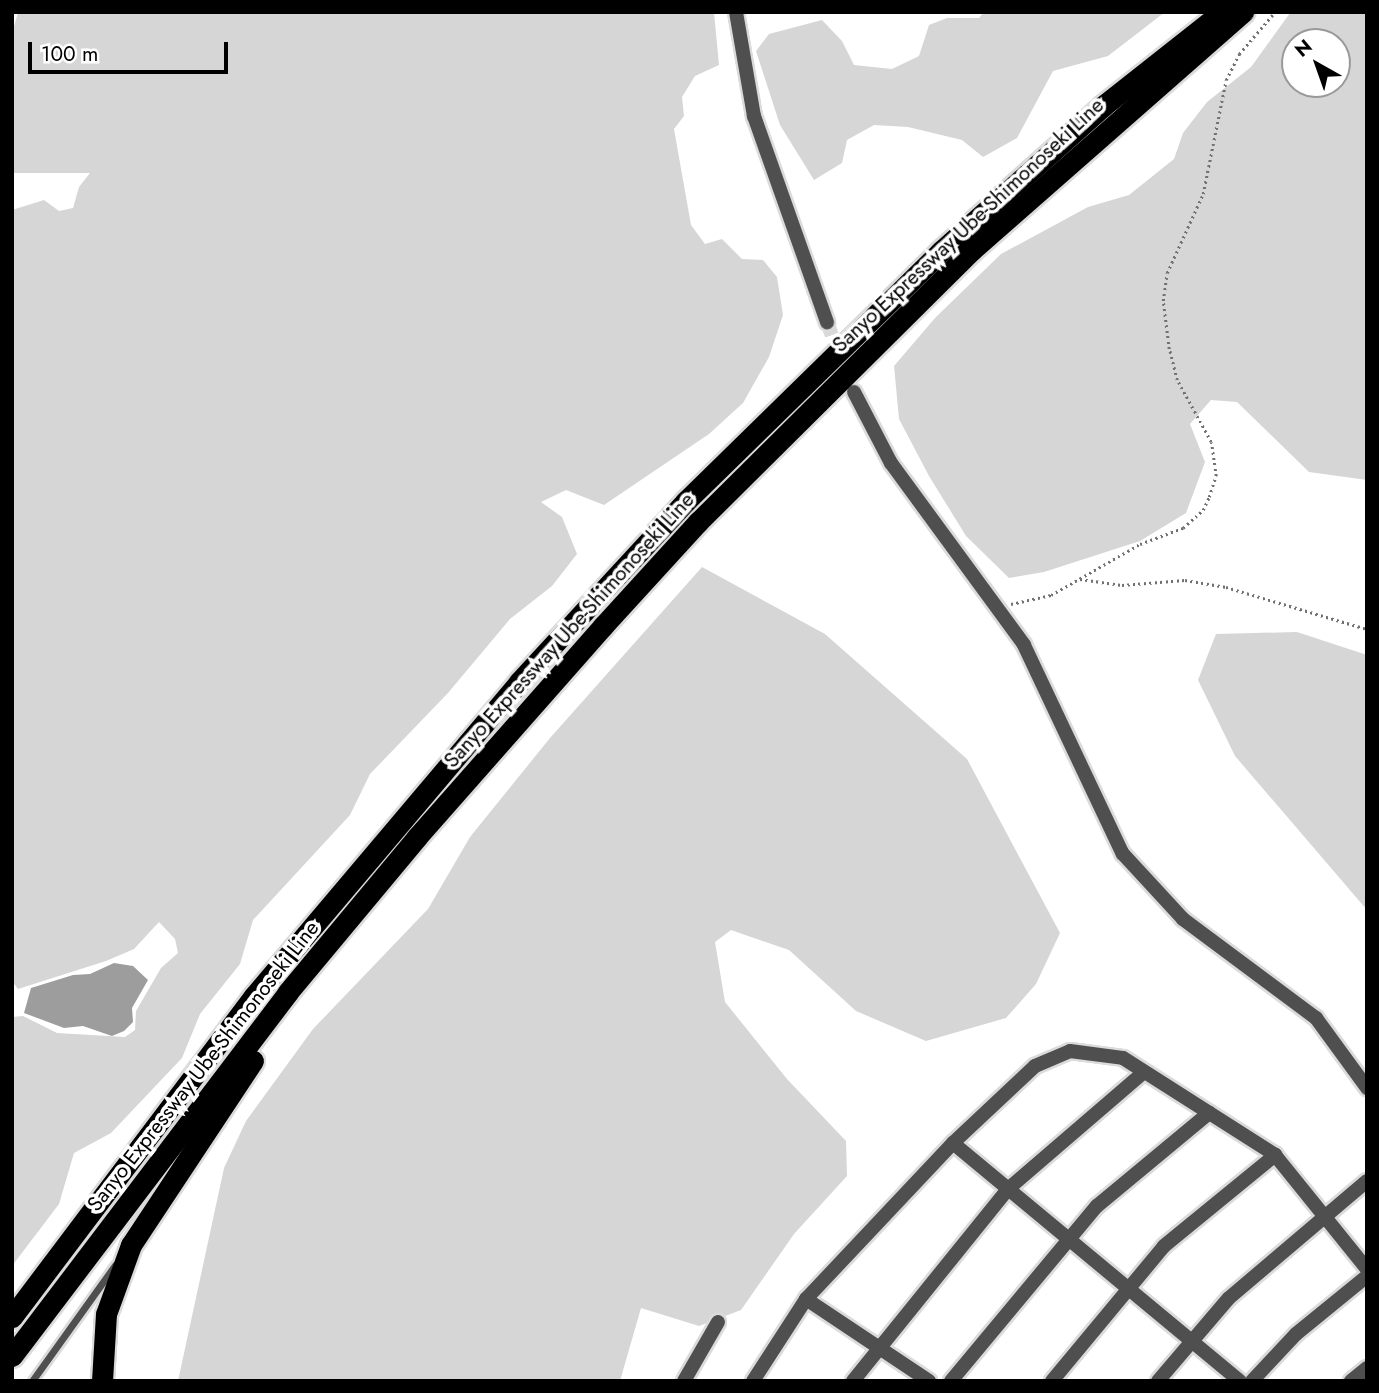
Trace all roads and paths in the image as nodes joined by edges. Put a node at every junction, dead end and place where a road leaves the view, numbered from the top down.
1 (736, 12) edge
2 (1222, 12) edge
3 (1243, 12) edge
4 (1275, 12) edge
5 (827, 322) tunnel mouth
6 (854, 392) dead end
7 (1080, 579) junction
8 (1002, 609) junction
9 (1367, 629) edge
10 (417, 837) junction
11 (1144, 1072) junction
12 (1367, 1088) edge
13 (1209, 1113) junction
14 (953, 1143) junction
15 (1275, 1155) junction
16 (1367, 1181) edge
17 (1008, 1189) junction
18 (1324, 1215) junction
19 (1069, 1239) junction
20 (131, 1245) junction
21 (1367, 1269) edge
22 (1367, 1276) edge
23 (1129, 1288) junction
24 (806, 1299) junction
25 (12, 1317) edge
26 (718, 1322) dead end
27 (1192, 1340) junction
28 (878, 1346) junction
29 (12, 1356) edge
30 (1367, 1368) edge
31 (32, 1381) edge
32 (102, 1381) edge
33 (684, 1381) edge
34 (753, 1381) edge
35 (853, 1381) edge
36 (929, 1381) edge
37 (951, 1381) edge
38 (1052, 1381) edge
39 (1158, 1381) edge
40 (1240, 1381) edge
41 (1252, 1381) edge
42 (1351, 1381) edge

1 - 5 street
2 - 25 highway, Sanyo Expressway Ube-Shimonoseki Line
3 - 10 highway, Sanyo Expressway Ube-Shimonoseki Line
4 - 7 path
6 - 8 street
7 - 8 path
7 - 9 path
8 - 12 street
10 - 20 highway
10 - 29 highway, Sanyo Expressway Ube-Shimonoseki Line
11 - 13 street
11 - 14 street
11 - 17 street
13 - 15 street
13 - 19 street
14 - 17 street
14 - 24 street
15 - 18 street
15 - 23 street
16 - 18 street
17 - 19 street
17 - 28 street
18 - 21 street
18 - 27 street
19 - 23 street
19 - 37 street
20 - 31 lane
20 - 32 highway
22 - 41 street
23 - 27 street
23 - 38 street
24 - 28 street
24 - 34 street
26 - 33 street
27 - 39 street
27 - 40 street
28 - 35 street
28 - 36 street
30 - 42 street

